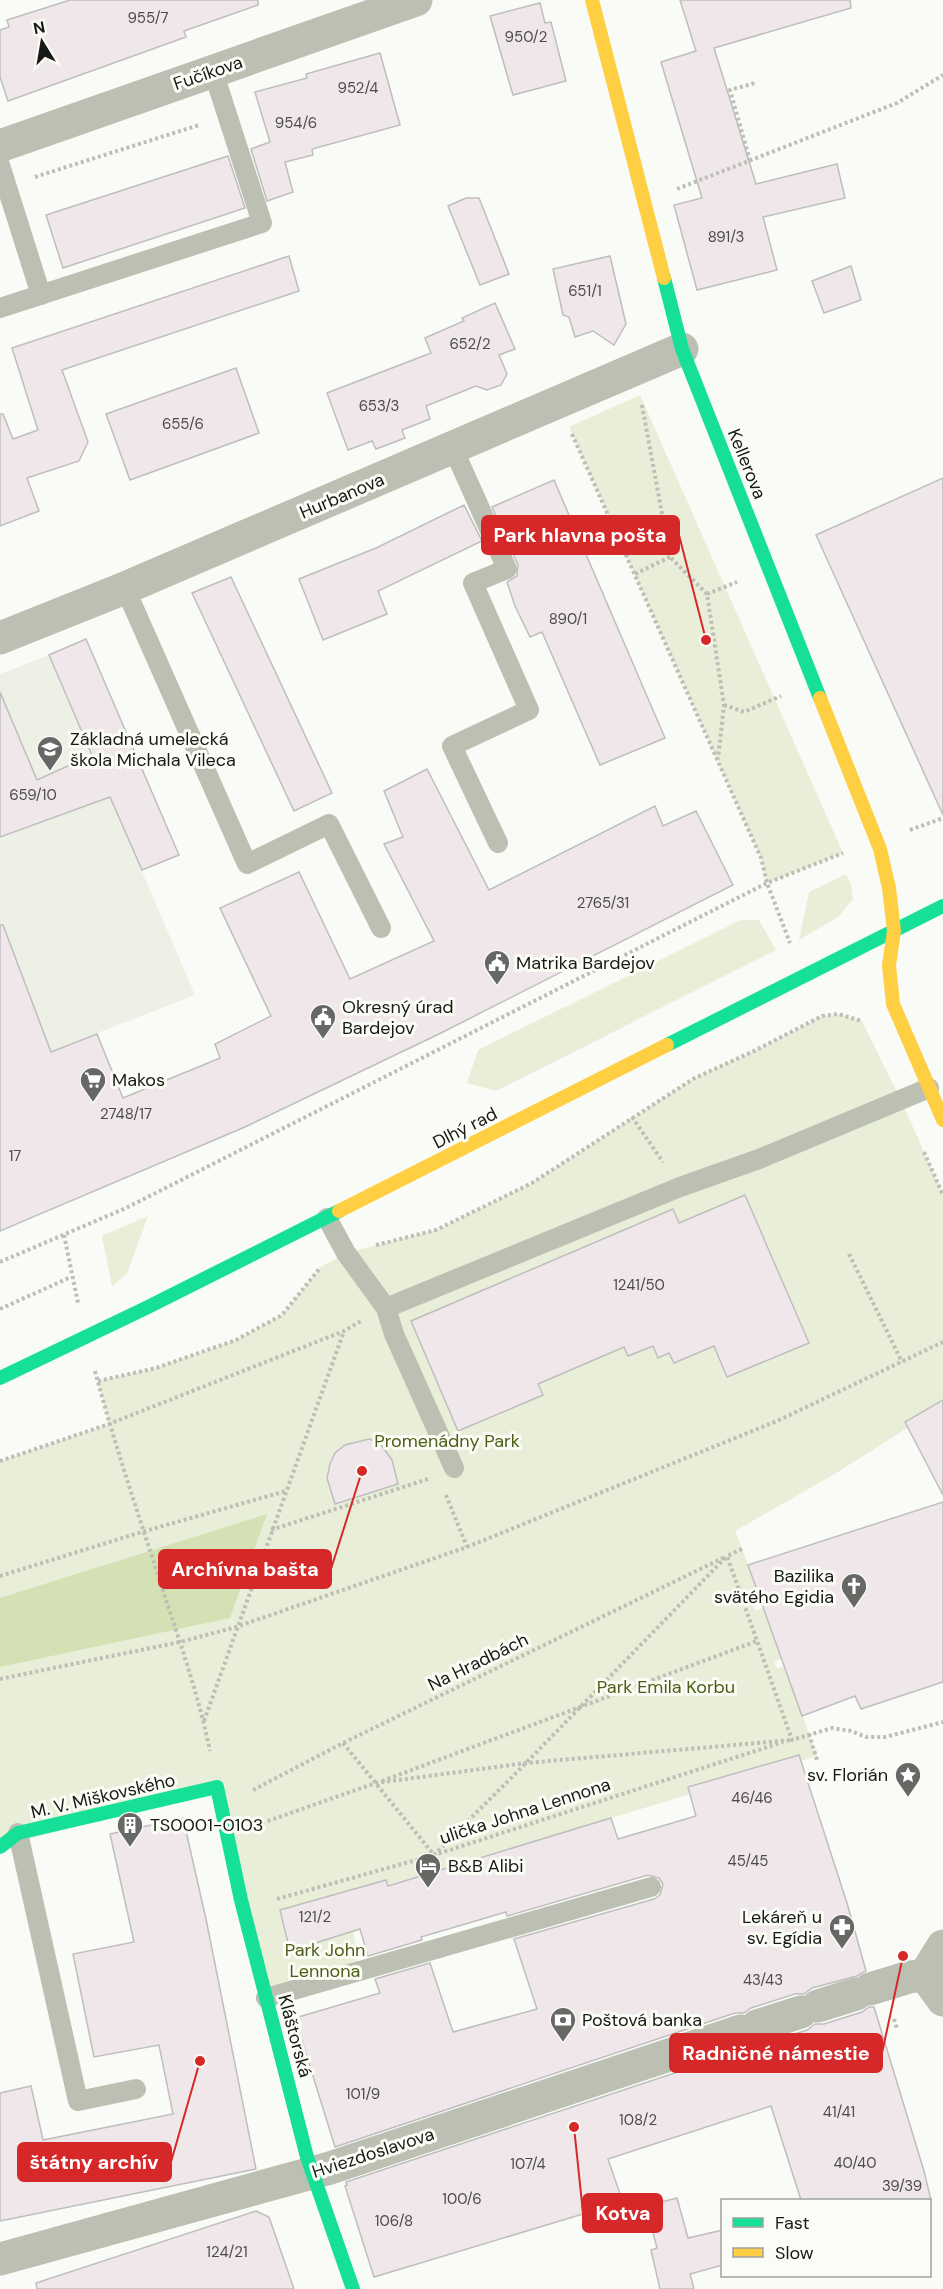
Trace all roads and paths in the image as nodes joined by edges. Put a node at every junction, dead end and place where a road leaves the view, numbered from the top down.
1 (416, 0) edge
2 (592, 0) edge
3 (213, 71) junction
4 (943, 75) edge
5 (755, 83) dead end
6 (228, 116) junction
7 (0, 146) edge
8 (750, 161) junction
9 (0, 165) edge
10 (7, 186) junction
11 (674, 190) dead end
12 (41, 294) junction
13 (0, 308) edge
14 (682, 349) junction
15 (640, 395) dead end
16 (558, 404) junction
17 (453, 448) junction
18 (670, 557) junction
19 (635, 574) junction
20 (125, 588) junction
21 (0, 638) edge
22 (813, 681) junction
23 (724, 705) junction
24 (718, 760) junction
25 (943, 818) edge
26 (910, 830) dead end
27 (498, 843) dead end
28 (843, 853) dead end
29 (767, 883) junction
30 (943, 906) edge
31 (381, 928) dead end
32 (894, 931) junction
33 (790, 943) dead end
34 (862, 1021) dead end
35 (929, 1088) junction
36 (632, 1117) junction
37 (943, 1120) edge
38 (680, 1187) junction
39 (327, 1218) junction
40 (64, 1234) junction
41 (346, 1253) junction
42 (849, 1254) dead end
43 (0, 1263) edge
44 (386, 1308) junction
45 (0, 1309) edge
46 (344, 1331) junction
47 (943, 1342) edge
48 (902, 1362) junction
49 (0, 1378) edge
50 (110, 1424) junction
51 (0, 1461) edge
52 (446, 1472) joint
53 (442, 1486) dead end
54 (287, 1491) junction
55 (271, 1530) junction
56 (145, 1531) junction
57 (467, 1547) junction
58 (742, 1550) dead end
59 (727, 1556) junction
60 (0, 1576) edge
61 (236, 1627) junction
62 (757, 1641) junction
63 (180, 1642) junction
64 (0, 1679) edge
65 (582, 1705) junction
66 (943, 1722) edge
67 (809, 1734) junction
68 (792, 1740) junction
69 (343, 1743) junction
70 (817, 1760) dead end
71 (526, 1763) junction
72 (376, 1783) junction
73 (217, 1787) joint
74 (252, 1791) dead end
75 (260, 1824) dead end
76 (18, 1833) junction
77 (0, 1847) edge
78 (434, 1855) junction
79 (651, 1887) dead end
80 (276, 1899) dead end
81 (943, 1946) edge
82 (934, 1987) edge
83 (266, 1998) junction
84 (136, 2089) dead end
85 (312, 2173) junction
86 (0, 2259) edge
87 (353, 2289) edge

1 - 3 street, Fučíkova
2 - 14 street, Kellerova
3 - 6 lane
3 - 7 street, Fučíkova
4 - 8 path
5 - 8 path
6 - 10 path
6 - 12 lane
8 - 11 path
9 - 10 lane
10 - 12 lane
12 - 13 lane
14 - 16 street, Hurbanova
14 - 22 street, Kellerova
15 - 18 path
16 - 17 street, Hurbanova
16 - 19 path
17 - 20 street, Hurbanova
17 - 27 lane
18 - 19 path
18 - 23 path
19 - 24 path
20 - 21 street, Hurbanova
20 - 31 lane
22 - 23 path
22 - 32 street, Kellerova
23 - 24 path
24 - 29 path
25 - 26 path
28 - 29 path
29 - 33 path
29 - 40 path
30 - 32 street, Dlhý rad
32 - 35 street, Kellerova
32 - 39 street, Dlhý rad
34 - 36 path
35 - 37 street, Kellerova
35 - 38 lane
36 - 38 path
36 - 41 path
38 - 44 lane
39 - 41 lane
39 - 49 street, Dlhý rad
40 - 43 path
40 - 45 path
41 - 44 lane
41 - 50 path
42 - 48 path
44 - 46 path
44 - 52 lane
46 - 50 path
46 - 54 path
47 - 48 path
48 - 57 path
50 - 51 path
50 - 56 path
52 - 55 path
53 - 57 path
54 - 55 path
54 - 56 path
55 - 61 path
56 - 60 path
56 - 63 path
57 - 61 path
58 - 59 path, Na Hradbách
59 - 62 path
59 - 65 path
59 - 69 path, Na Hradbách
61 - 63 path
61 - 63 path
62 - 65 path
62 - 68 path
63 - 64 path
65 - 71 path
65 - 72 path
66 - 67 path
67 - 68 path
67 - 70 path
68 - 71 path
68 - 78 path, ulička Johna Lennona
69 - 72 path
69 - 74 path, Na Hradbách
71 - 72 path
71 - 78 path
72 - 75 path
72 - 78 path
73 - 76 street, M. V. Miškovského
73 - 83 street, Kláštorská
76 - 77 street, M. V. Miškovského
76 - 84 lane
78 - 80 path, ulička Johna Lennona
79 - 83 lane
81 - 82 street
82 - 85 street, Hviezdoslavova
83 - 85 street, Kláštorská
85 - 86 street, Hviezdoslavova
85 - 87 street, Kláštorská

